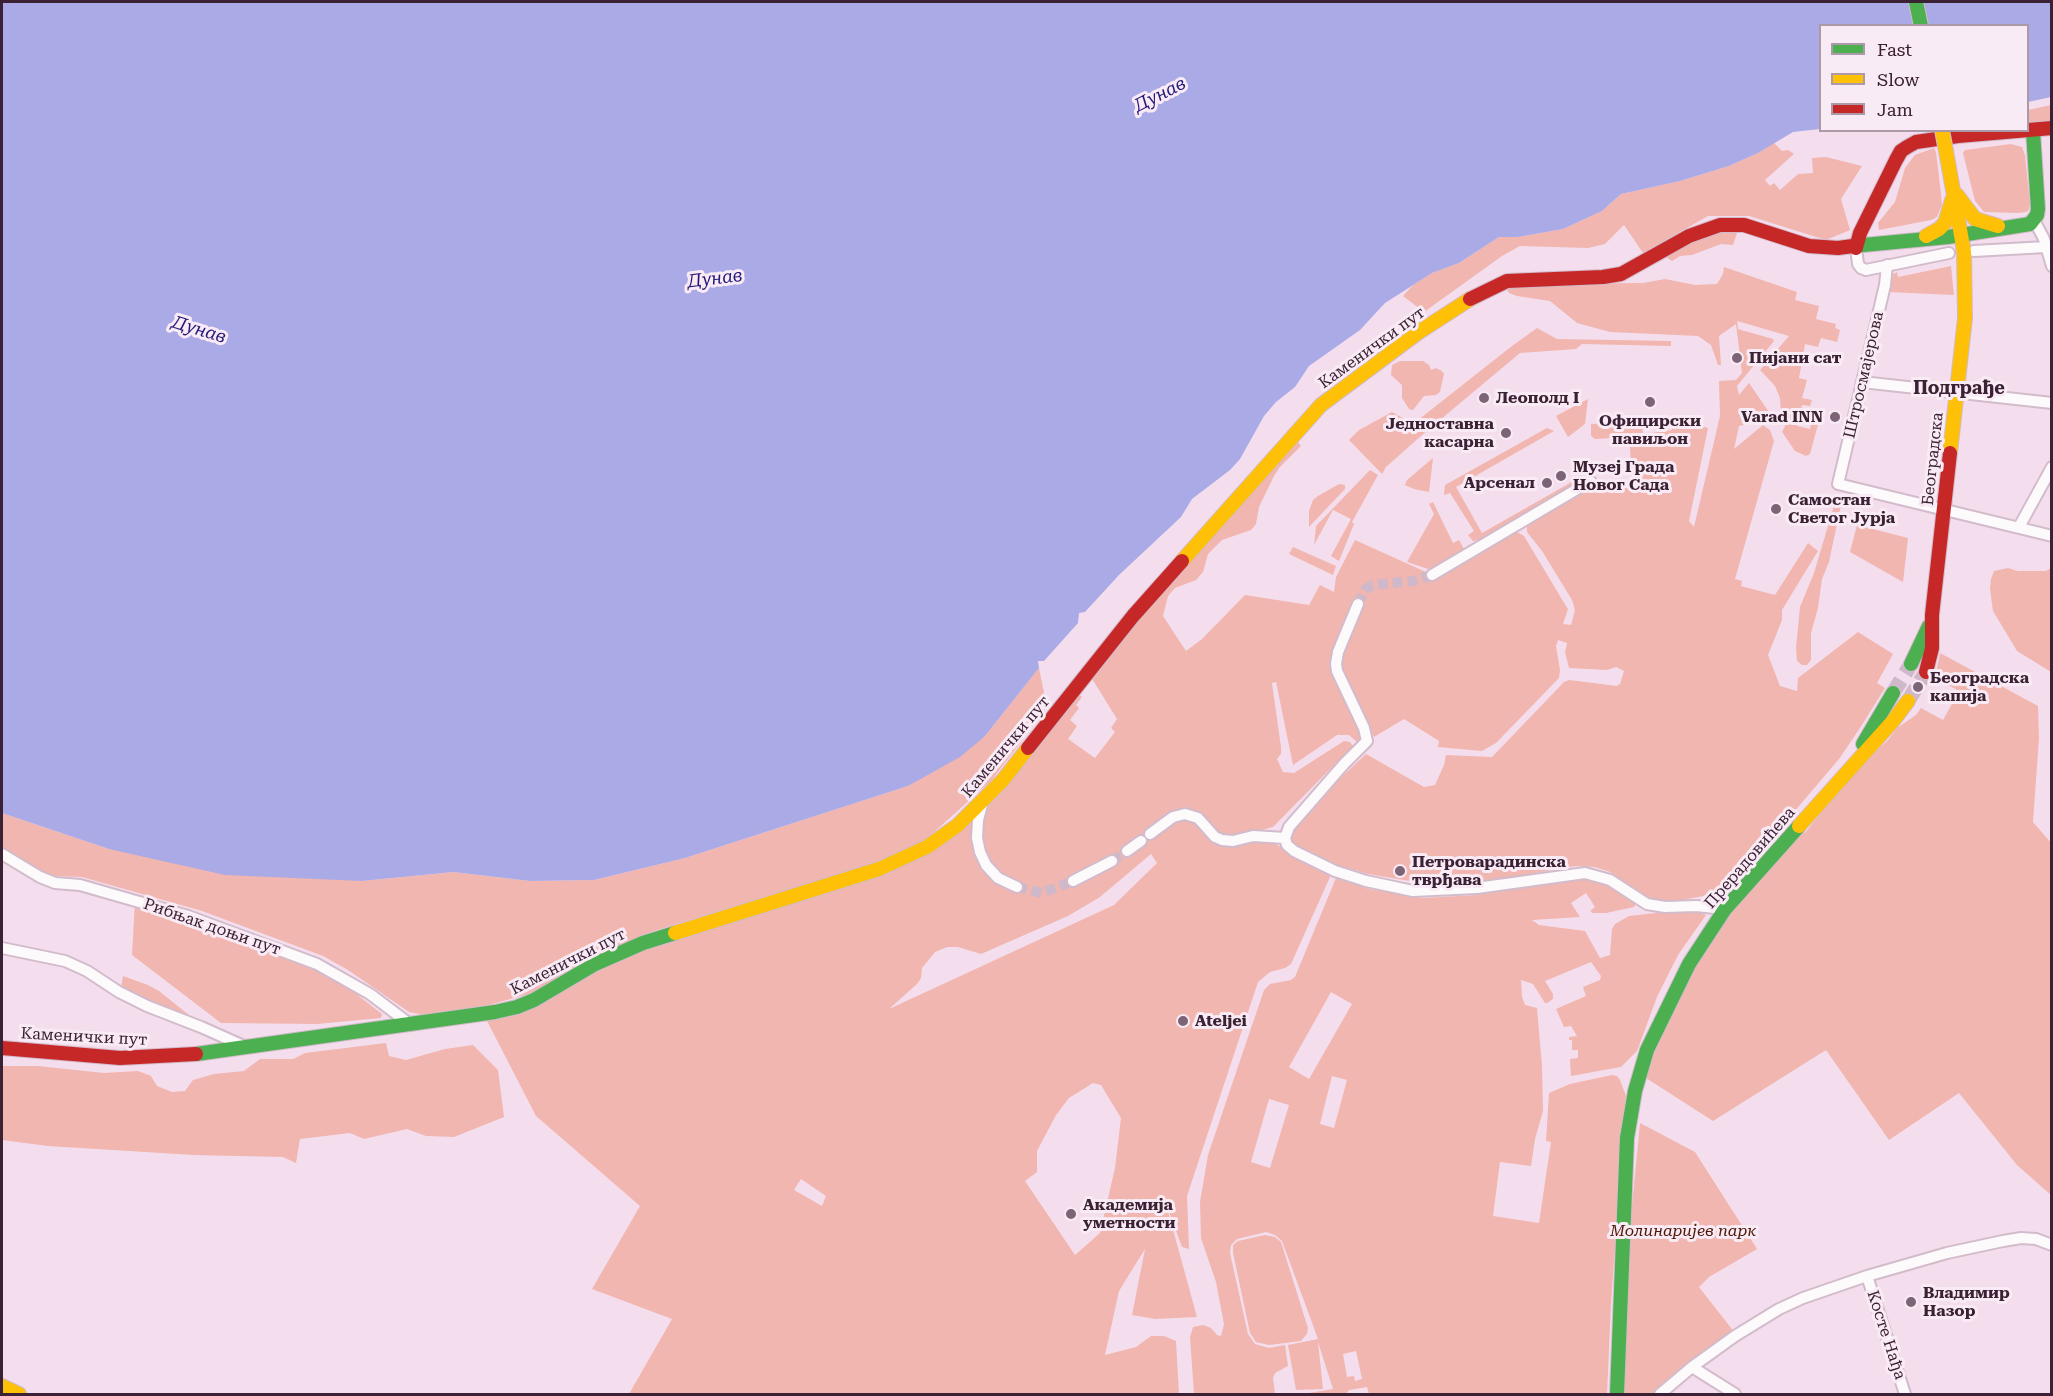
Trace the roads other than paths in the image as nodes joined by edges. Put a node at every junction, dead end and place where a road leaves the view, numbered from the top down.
1 (1916, 2) edge
2 (1920, 21) edge
3 (2052, 128) edge
4 (2029, 131) edge
5 (2033, 131) junction
6 (1942, 132) edge
7 (2018, 132) edge
8 (1953, 191) junction
9 (2034, 220) junction
10 (2006, 227) junction
11 (1961, 235) junction
12 (1917, 240) junction
13 (2046, 247) junction
14 (1856, 248) junction
15 (1974, 251) dead end
16 (1949, 254) dead end
17 (1887, 265) junction
18 (2052, 266) edge
19 (1862, 382) junction
20 (1957, 392) junction
21 (2052, 403) edge
22 (2052, 467) edge
23 (1591, 482) dead end
24 (1944, 510) junction
25 (2019, 527) junction
26 (2052, 536) edge
27 (1432, 575) tunnel mouth
28 (1358, 604) tunnel mouth
29 (1932, 615) junction
30 (1911, 664) tunnel mouth
31 (1926, 672) tunnel mouth
32 (1893, 693) tunnel mouth
33 (1908, 701) tunnel mouth
34 (1848, 769) junction
35 (983, 801) junction
36 (1285, 838) junction
37 (1127, 851) tunnel mouth
38 (2, 854) edge
39 (1112, 861) tunnel mouth
40 (1073, 881) tunnel mouth
41 (1017, 887) tunnel mouth
42 (1725, 909) junction
43 (2, 948) edge
44 (411, 1025) junction
45 (246, 1047) junction
46 (2, 1048) edge
47 (2052, 1245) edge
48 (1867, 1276) junction
49 (1692, 1367) junction
50 (2, 1386) edge
51 (19, 1395) edge
52 (1617, 1395) edge
53 (1660, 1395) edge
54 (1736, 1395) edge
55 (1905, 1395) edge

1 - 2 main road
3 - 5 main road
4 - 5 main road
5 - 9 main road
6 - 8 main road, Београдска, bridge
7 - 14 main road
8 - 10 main road
8 - 11 main road, Београдска
8 - 12 main road
9 - 10 main road, Каменички пут
9 - 13 street
10 - 11 main road, Каменички пут
11 - 12 main road, Каменички пут
11 - 20 main road, Београдска
12 - 14 main road, Каменички пут
13 - 15 street
13 - 18 street
14 - 17 street
14 - 35 main road, Каменички пут
16 - 17 street
17 - 19 street, Штросмајерова
19 - 20 street
19 - 24 street, Штросмајерова
20 - 21 street
20 - 24 main road, Београдска
22 - 25 street
23 - 27 street
24 - 25 street
24 - 29 main road, Београдска
25 - 26 street
28 - 36 street
29 - 30 main road, Београдска
29 - 31 main road, Београдска
32 - 34 main road, Прерадовићева
33 - 34 main road, Прерадовићева
34 - 42 main road, Прерадовићева
35 - 41 street
35 - 44 main road, Каменички пут
36 - 37 street
36 - 42 street
38 - 44 street, Рибњак доњи пут
39 - 40 street
42 - 52 main road, Прерадовићева
43 - 45 street
44 - 45 main road, Каменички пут
45 - 46 main road, Каменички пут
47 - 48 street
48 - 49 street
48 - 55 street, Косте Нађа
49 - 53 street
49 - 54 street
50 - 51 main road

